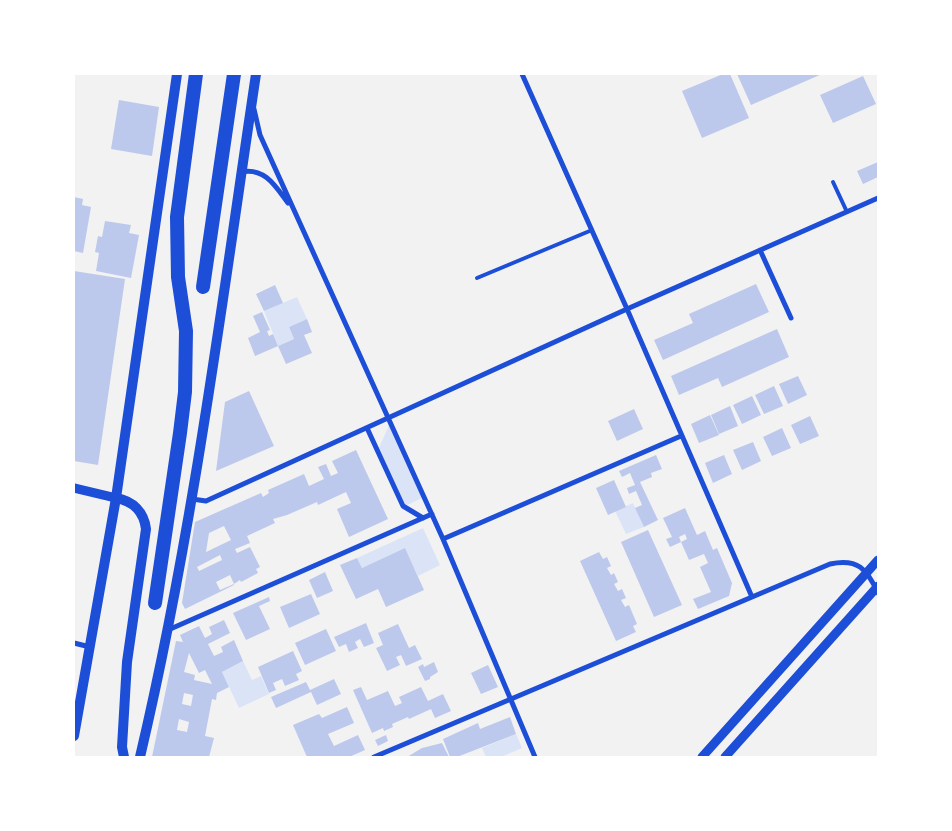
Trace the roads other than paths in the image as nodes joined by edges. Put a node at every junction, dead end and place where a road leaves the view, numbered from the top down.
1 (177, 74) edge
2 (196, 74) edge
3 (234, 74) edge
4 (256, 74) edge
5 (522, 74) edge
6 (252, 100) junction
7 (241, 172) junction
8 (833, 182) dead end
9 (878, 198) edge
10 (293, 210) junction
11 (846, 212) junction
12 (592, 230) junction
13 (760, 250) junction
14 (477, 278) dead end
15 (203, 287) dead end
16 (627, 309) junction
17 (791, 318) dead end
18 (388, 418) junction
19 (367, 428) junction
20 (681, 436) junction
21 (74, 488) edge
22 (116, 498) junction
23 (192, 499) junction
24 (432, 514) junction
25 (423, 518) junction
26 (443, 539) junction
27 (878, 560) edge
28 (867, 573) junction
29 (878, 589) edge
30 (752, 597) junction
31 (155, 603) dead end
32 (168, 630) junction
33 (74, 643) edge
34 (90, 647) junction
35 (511, 698) junction
36 (74, 736) edge
37 (124, 757) edge
38 (140, 757) edge
39 (374, 757) edge
40 (535, 757) edge
41 (702, 757) edge
42 (726, 757) edge

1 - 22 main road
2 - 31 highway
3 - 15 highway
4 - 6 main road
5 - 12 street
6 - 7 main road
6 - 10 street
7 - 10 street
7 - 23 main road
8 - 11 lane
9 - 11 street
10 - 18 street
11 - 13 street
12 - 14 lane
12 - 16 street
13 - 16 street
13 - 17 street
16 - 18 street
16 - 20 street
18 - 19 street
18 - 24 street
19 - 23 street
19 - 25 street
20 - 26 street
20 - 30 street
21 - 22 street
22 - 34 main road
22 - 37 main road
23 - 32 main road
24 - 25 street
24 - 26 street
25 - 32 street
26 - 35 street
27 - 28 street
28 - 29 street
28 - 30 street
28 - 41 street
29 - 42 street
30 - 35 street
32 - 38 main road
33 - 34 street
34 - 36 main road
35 - 39 street
35 - 40 street

